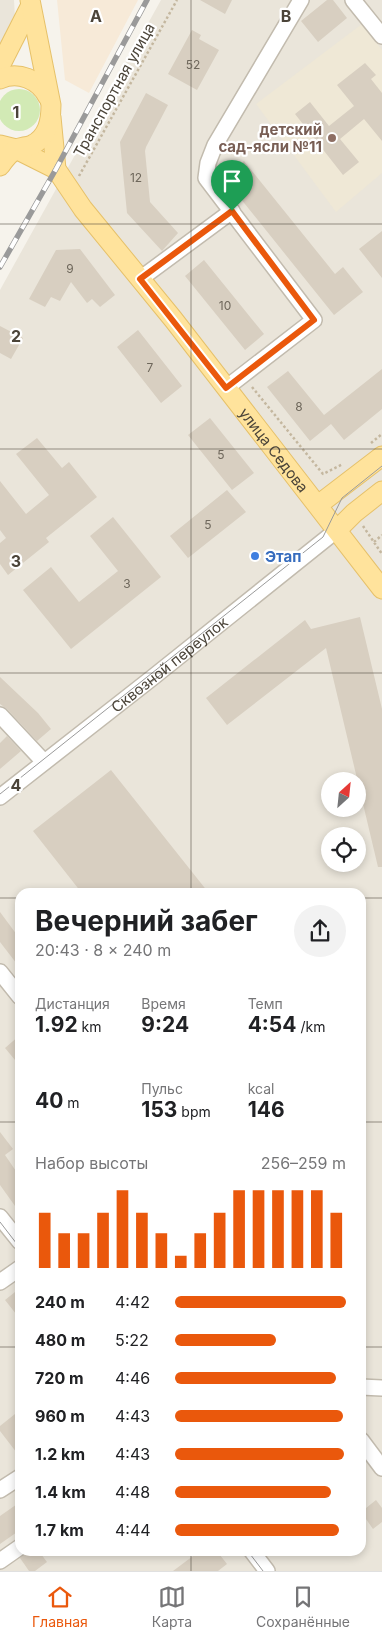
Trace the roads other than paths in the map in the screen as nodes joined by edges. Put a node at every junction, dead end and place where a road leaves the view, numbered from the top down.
1 (301, 0) edge
2 (353, 0) edge
3 (25, 2) edge
4 (382, 36) edge
5 (0, 66) edge
6 (0, 79) edge
7 (51, 111) junction
8 (8, 147) edge
9 (0, 166) edge
10 (56, 169) junction
11 (232, 211) junction
12 (140, 279) junction
13 (226, 388) junction
14 (374, 451) edge
15 (382, 491) edge
16 (318, 505) junction
17 (337, 530) junction
18 (382, 589) edge
19 (0, 715) edge
20 (44, 762) junction
21 (0, 797) edge
22 (0, 972) edge
23 (15, 991) edge
24 (0, 1217) edge
25 (15, 1236) edge
26 (15, 1272) edge
27 (0, 1282) edge
28 (366, 1387) edge
29 (382, 1388) edge
30 (366, 1447) edge
31 (382, 1468) edge
32 (15, 1480) edge
33 (0, 1490) edge
34 (15, 1550) edge
35 (256, 1556) edge
36 (0, 1561) edge
37 (264, 1570) edge

1 - 11 street
2 - 4 street
3 - 5 main road
3 - 7 main road, улица Седова
6 - 7 main road
7 - 8 main road
7 - 10 main road, улица Седова
8 - 9 main road
8 - 10 main road, улица Седова
10 - 12 main road, улица Седова
11 - 12 street
11 - 13 street
12 - 13 main road, улица Седова
13 - 16 main road, улица Седова
14 - 16 main road
15 - 17 main road
16 - 17 main road, улица Седова
17 - 18 main road, улица Седова
17 - 20 street, Сквозной переулок
19 - 20 street
20 - 21 street, Сквозной переулок
22 - 23 street
24 - 25 street
26 - 27 street
28 - 29 street
30 - 31 street
32 - 33 street
34 - 36 street
35 - 37 street

